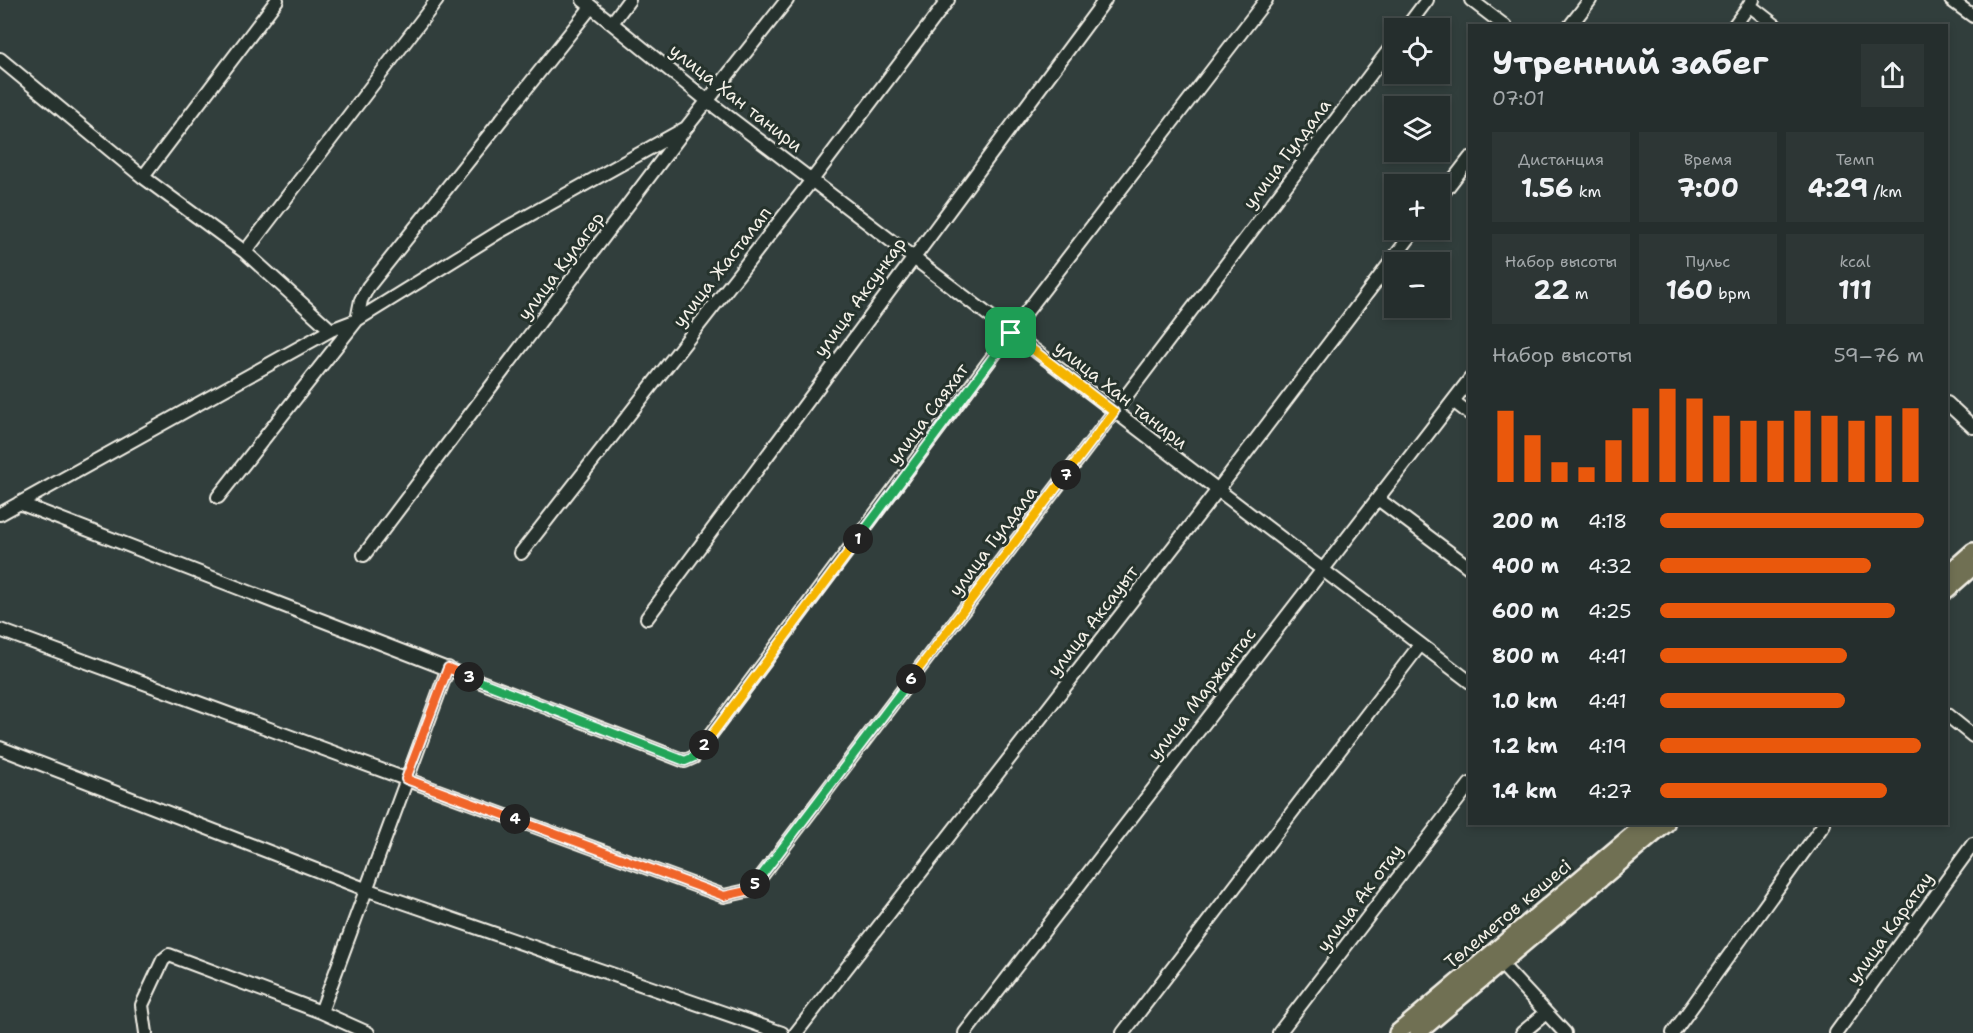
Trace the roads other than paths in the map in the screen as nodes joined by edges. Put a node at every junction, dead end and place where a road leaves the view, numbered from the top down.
1 (277, 0) edge
2 (437, 0) edge
3 (629, 0) edge
4 (787, 0) edge
5 (948, 0) edge
6 (1105, 0) edge
7 (1266, 0) edge
8 (1427, 0) edge
9 (1471, 0) edge
10 (1590, 0) edge
11 (1951, 0) edge
12 (1751, 2) edge
13 (587, 3) edge
14 (1973, 16) edge
15 (1414, 18) edge
16 (612, 23) junction
17 (1502, 24) edge
18 (1572, 24) edge
19 (1735, 24) edge
20 (1774, 24) edge
21 (1384, 56) edge
22 (0, 59) edge
23 (709, 102) junction
24 (686, 129) junction
25 (1468, 161) edge
26 (143, 177) junction
27 (812, 180) junction
28 (1450, 184) edge
29 (1407, 240) edge
30 (245, 252) junction
31 (912, 256) junction
32 (357, 320) junction
33 (331, 330) junction
34 (1011, 333) junction
35 (1468, 381) edge
36 (1453, 400) junction
37 (1948, 404) edge
38 (1114, 412) junction
39 (1468, 412) edge
40 (1973, 427) edge
41 (1217, 491) junction
42 (218, 497) dead end
43 (1378, 498) junction
44 (18, 503) junction
45 (0, 514) edge
46 (1973, 551) edge
47 (521, 553) dead end
48 (364, 555) dead end
49 (1468, 566) edge
50 (1973, 567) edge
51 (1321, 570) junction
52 (1948, 573) edge
53 (1948, 589) edge
54 (646, 618) dead end
55 (0, 630) edge
56 (1420, 645) junction
57 (448, 668) junction
58 (1468, 681) edge
59 (1948, 716) edge
60 (1973, 736) edge
61 (0, 748) edge
62 (406, 779) junction
63 (1468, 787) edge
64 (1644, 825) edge
65 (1661, 825) edge
66 (1823, 825) edge
67 (1973, 844) edge
68 (366, 889) junction
69 (1501, 964) junction
70 (321, 1012) junction
71 (1546, 1013) junction
72 (146, 1033) edge
73 (368, 1033) edge
74 (782, 1033) edge
75 (796, 1033) edge
76 (965, 1033) edge
77 (1123, 1033) edge
78 (1279, 1033) edge
79 (1397, 1033) edge
80 (1418, 1033) edge
81 (1522, 1033) edge
82 (1565, 1033) edge
83 (1673, 1033) edge
84 (1836, 1033) edge

1 - 26 street
2 - 30 street
3 - 16 street
4 - 23 street, улица Кулагер
5 - 27 street, улица Жасталап
6 - 31 street, улица Аксункар
7 - 34 street, улица Саяхат
8 - 15 street
9 - 17 street
10 - 18 street
11 - 14 street
12 - 19 street
12 - 20 street
13 - 16 street, улица Хан танири
13 - 32 street
16 - 23 street, улица Хан танири
21 - 38 street, улица Гулдала
22 - 26 street
23 - 24 street, улица Кулагер
23 - 27 street, улица Хан танири
24 - 32 street
24 - 48 street, улица Кулагер
25 - 28 street
26 - 30 street
27 - 31 street, улица Хан танири
27 - 47 street, улица Жасталап
29 - 41 street, улица Аксауыт
30 - 33 street
31 - 34 street, улица Хан танири
31 - 54 street, улица Аксункар
32 - 33 street
32 - 42 street
33 - 44 street
34 - 38 street, улица Хан танири
34 - 57 street, улица Саяхат
35 - 36 street, улица Маржантас
36 - 39 street
36 - 43 street, улица Маржантас
37 - 40 street
38 - 41 street, улица Хан танири
38 - 62 street, улица Гулдала
41 - 51 street, улица Хан танири
41 - 75 street, улица Аксауыт
43 - 49 street
43 - 51 street, улица Маржантас
44 - 45 street
44 - 57 street
46 - 52 main road
50 - 53 main road
51 - 56 street, улица Хан танири
51 - 76 street, улица Маржантас
55 - 62 street
56 - 58 street, улица Хан танири
56 - 77 street
57 - 62 street
59 - 60 street
61 - 68 street
62 - 68 street
63 - 78 street, улица Ак отау
64 - 79 main road, Төлеметов көшесі
65 - 69 main road, Төлеметов көшесі
66 - 83 street
67 - 84 street, улица Каратау
68 - 70 street
68 - 74 street
69 - 71 street
69 - 80 main road, Төлеметов көшесі
70 - 72 street
70 - 73 street
71 - 81 street
71 - 82 street

